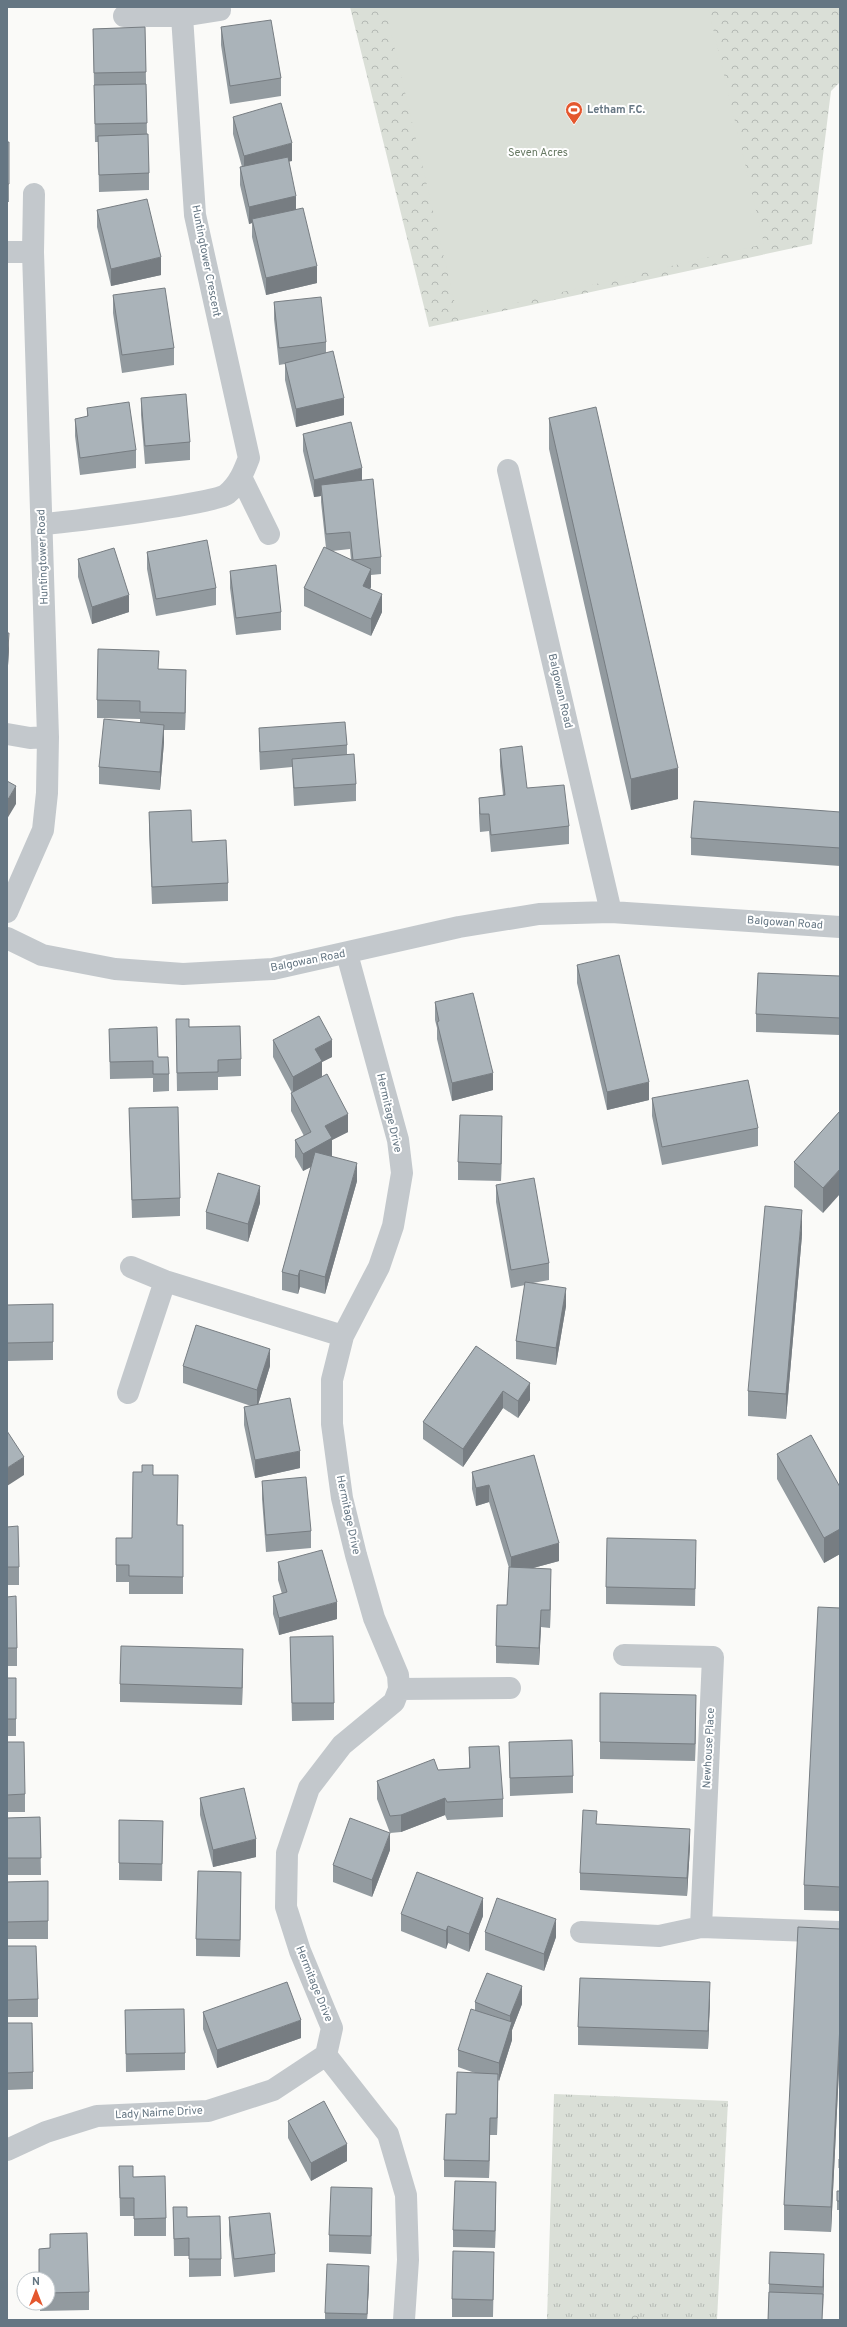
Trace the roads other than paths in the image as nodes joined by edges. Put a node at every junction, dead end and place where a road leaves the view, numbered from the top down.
1 (220, 10) dead end
2 (124, 16) dead end
3 (182, 16) junction
4 (34, 194) dead end
5 (7, 252) edge
6 (33, 252) junction
7 (508, 470) dead end
8 (241, 478) junction
9 (43, 524) junction
10 (269, 534) dead end
11 (7, 734) edge
12 (48, 737) junction
13 (7, 912) edge
14 (611, 912) junction
15 (840, 927) edge
16 (7, 938) edge
17 (347, 954) junction
18 (131, 1267) dead end
19 (165, 1281) junction
20 (343, 1336) junction
21 (128, 1393) dead end
22 (624, 1654) dead end
23 (510, 1688) dead end
24 (399, 1689) junction
25 (701, 1927) junction
26 (581, 1932) dead end
27 (840, 1932) edge
28 (326, 2055) junction
29 (7, 2150) edge
30 (404, 2320) edge

1 - 3 street
2 - 3 street
3 - 8 street, Huntingtower Crescent
4 - 6 street, Huntingtower Road
5 - 6 street
6 - 9 street, Huntingtower Road
7 - 14 street, Balgowan Road
8 - 9 street, Huntingtower Crescent
8 - 10 street
9 - 12 street, Huntingtower Road
11 - 12 street
12 - 13 street, Huntingtower Road
14 - 15 street, Balgowan Road
14 - 17 street, Balgowan Road
16 - 17 street, Balgowan Road
17 - 20 street, Hermitage Drive
18 - 19 street
19 - 20 street
19 - 21 street
20 - 24 street, Hermitage Drive
22 - 25 street, Newhouse Place
23 - 24 street
24 - 28 street, Hermitage Drive
25 - 26 street
25 - 27 street
28 - 29 street, Lady Nairne Drive
28 - 30 street

